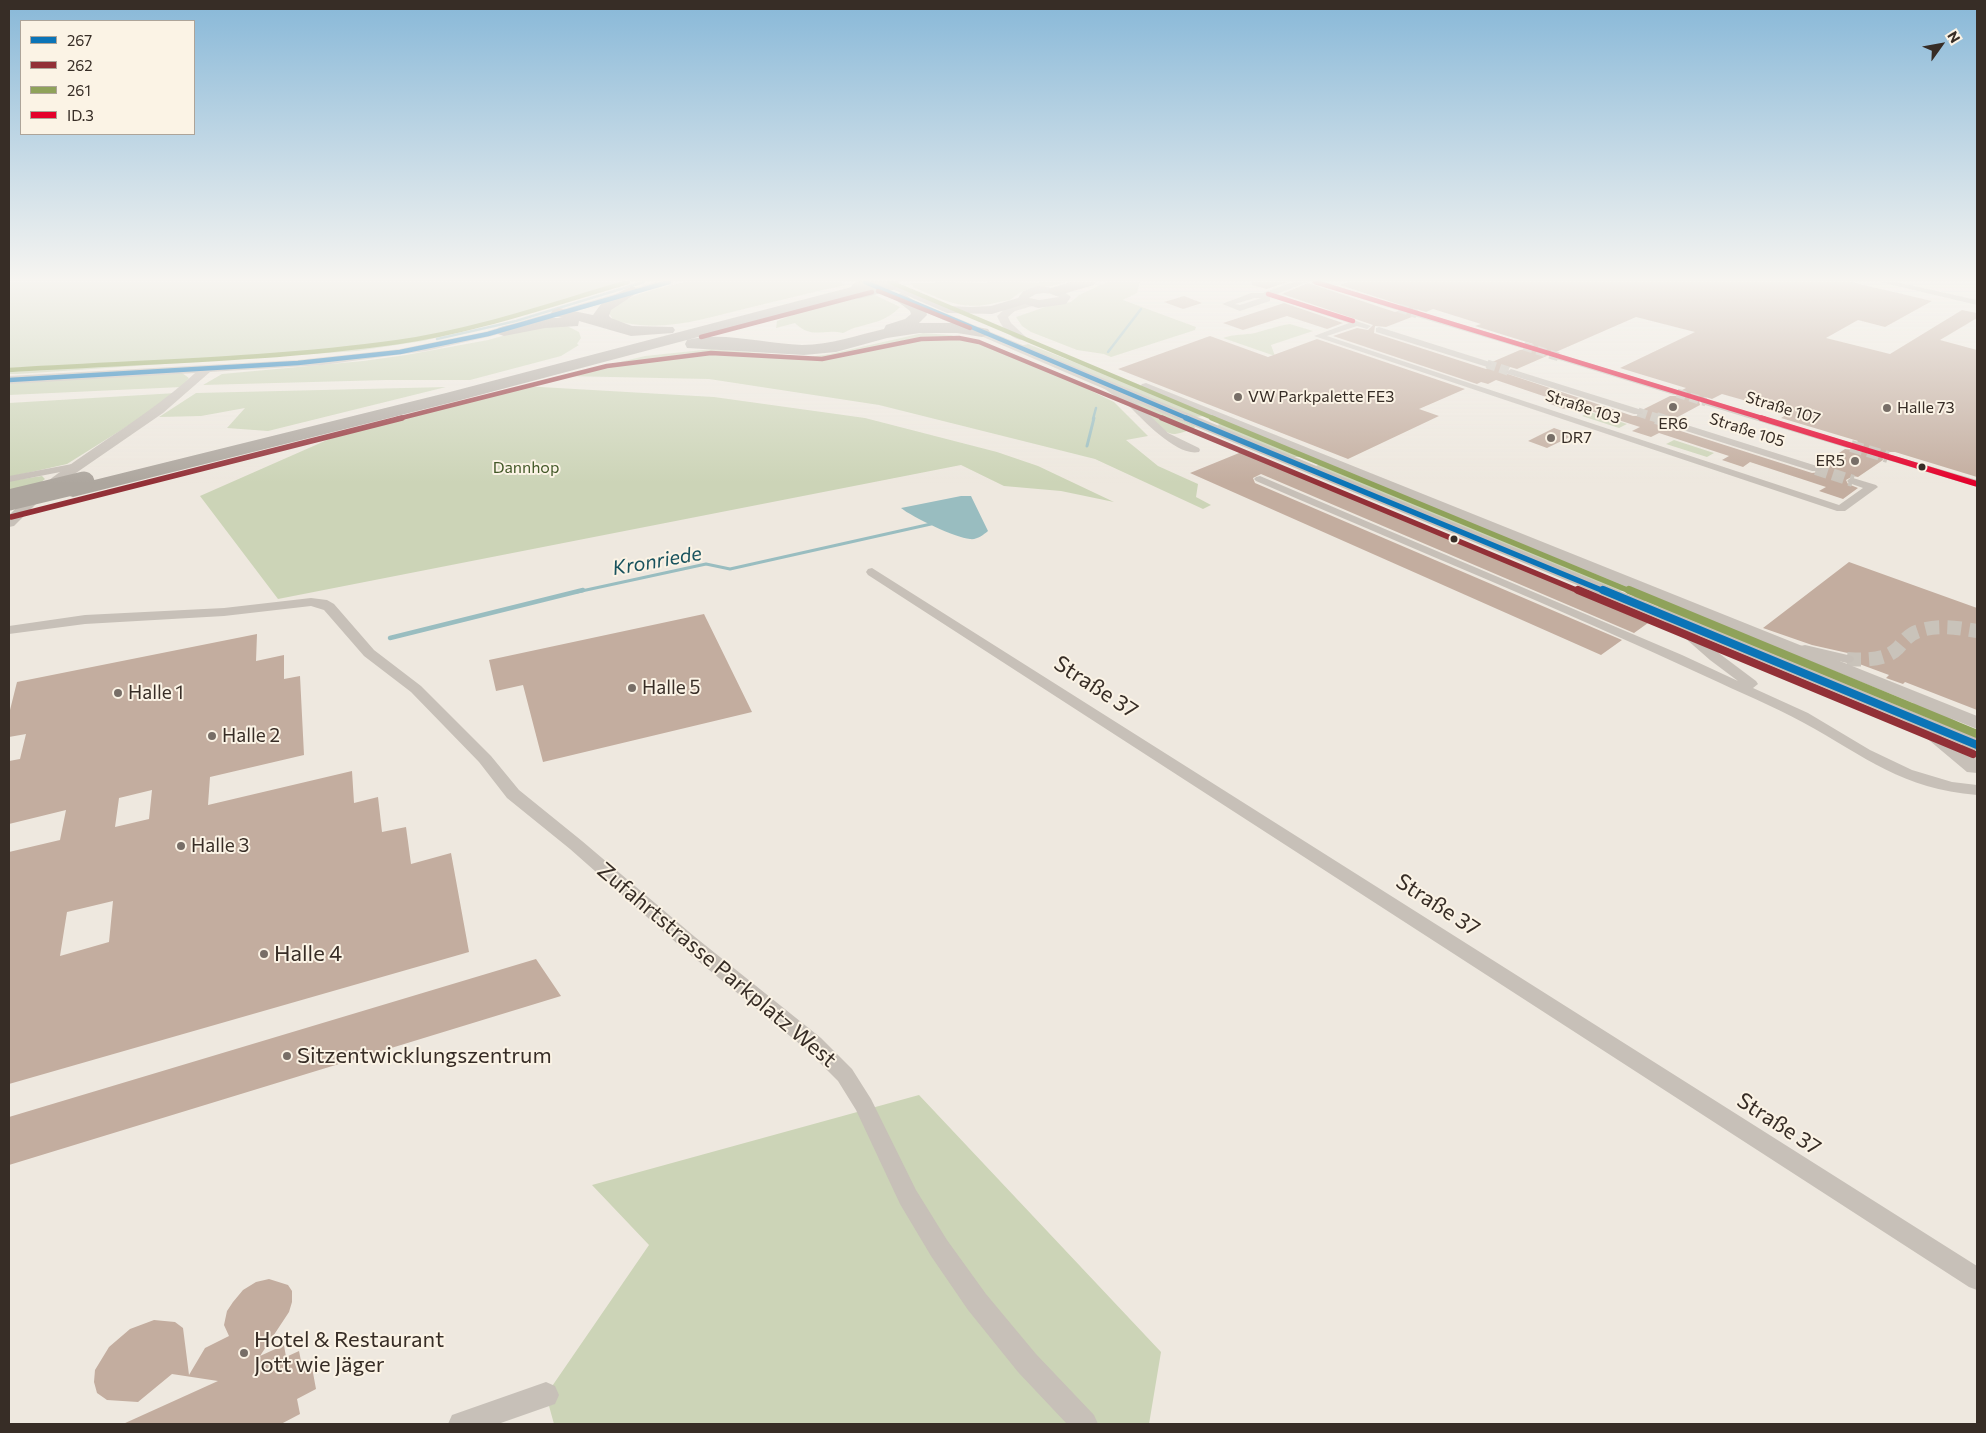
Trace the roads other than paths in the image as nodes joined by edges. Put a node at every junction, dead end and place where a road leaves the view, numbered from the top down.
1 (417, 349) edge
2 (574, 349) edge
3 (617, 349) edge
4 (633, 349) edge
5 (663, 349) edge
6 (791, 349) edge
7 (822, 349) edge
8 (1021, 349) edge
9 (1050, 349) edge
10 (1357, 349) edge
11 (1439, 349) edge
12 (605, 356) junction
13 (1559, 357) tunnel mouth
14 (1487, 364) tunnel mouth
15 (206, 368) junction
16 (531, 372) junction
17 (1511, 372) tunnel mouth
18 (9, 380) edge
19 (1099, 382) junction
20 (1677, 393) tunnel mouth
21 (1706, 402) tunnel mouth
22 (1638, 412) tunnel mouth
23 (1224, 419) junction
24 (1668, 422) tunnel mouth
25 (1206, 426) junction
26 (1851, 446) tunnel mouth
27 (1195, 450) dead end
28 (1316, 456) junction
29 (1888, 457) tunnel mouth
30 (1299, 464) junction
31 (1816, 469) tunnel mouth
32 (9, 479) edge
33 (1260, 479) dead end
34 (76, 480) junction
35 (1853, 481) tunnel mouth
36 (1974, 483) dead end
37 (9, 500) edge
38 (9, 507) edge
39 (9, 523) edge
40 (872, 572) dead end
41 (1651, 591) junction
42 (1634, 602) junction
43 (1665, 614) junction
44 (9, 630) edge
45 (1766, 638) junction
46 (1847, 659) tunnel mouth
47 (1885, 686) junction
48 (1909, 716) junction
49 (1812, 721) junction
50 (1977, 723) edge
51 (1974, 744) edge
52 (1977, 770) edge
53 (1977, 790) edge
54 (1977, 1279) edge
55 (546, 1395) dead end
56 (461, 1424) edge
57 (1085, 1424) edge

1 - 15 street
2 - 16 highway
3 - 16 highway
4 - 12 highway
5 - 12 highway
6 - 7 highway
8 - 19 street
9 - 23 street
10 - 35 street, Straße 103
11 - 14 street
12 - 16 highway
13 - 20 street
15 - 18 street
15 - 34 street
16 - 34 highway
16 - 34 highway
17 - 22 street
19 - 25 street
19 - 27 street
21 - 26 street, Straße 107
23 - 25 street
23 - 28 street
24 - 31 street, Straße 105
25 - 30 street
28 - 30 street
28 - 41 street
29 - 36 street
30 - 42 street
32 - 34 street
33 - 49 street
34 - 37 highway, bridge
34 - 38 highway
34 - 39 street
40 - 54 street, Straße 37
41 - 42 street
41 - 45 street
42 - 43 street
43 - 48 street
43 - 49 street
44 - 57 street, Zufahrtstrasse Parkplatz West
45 - 46 street
45 - 47 street
47 - 50 street
47 - 51 street
48 - 51 street
48 - 52 street
49 - 53 street
51 - 52 street
55 - 56 street

